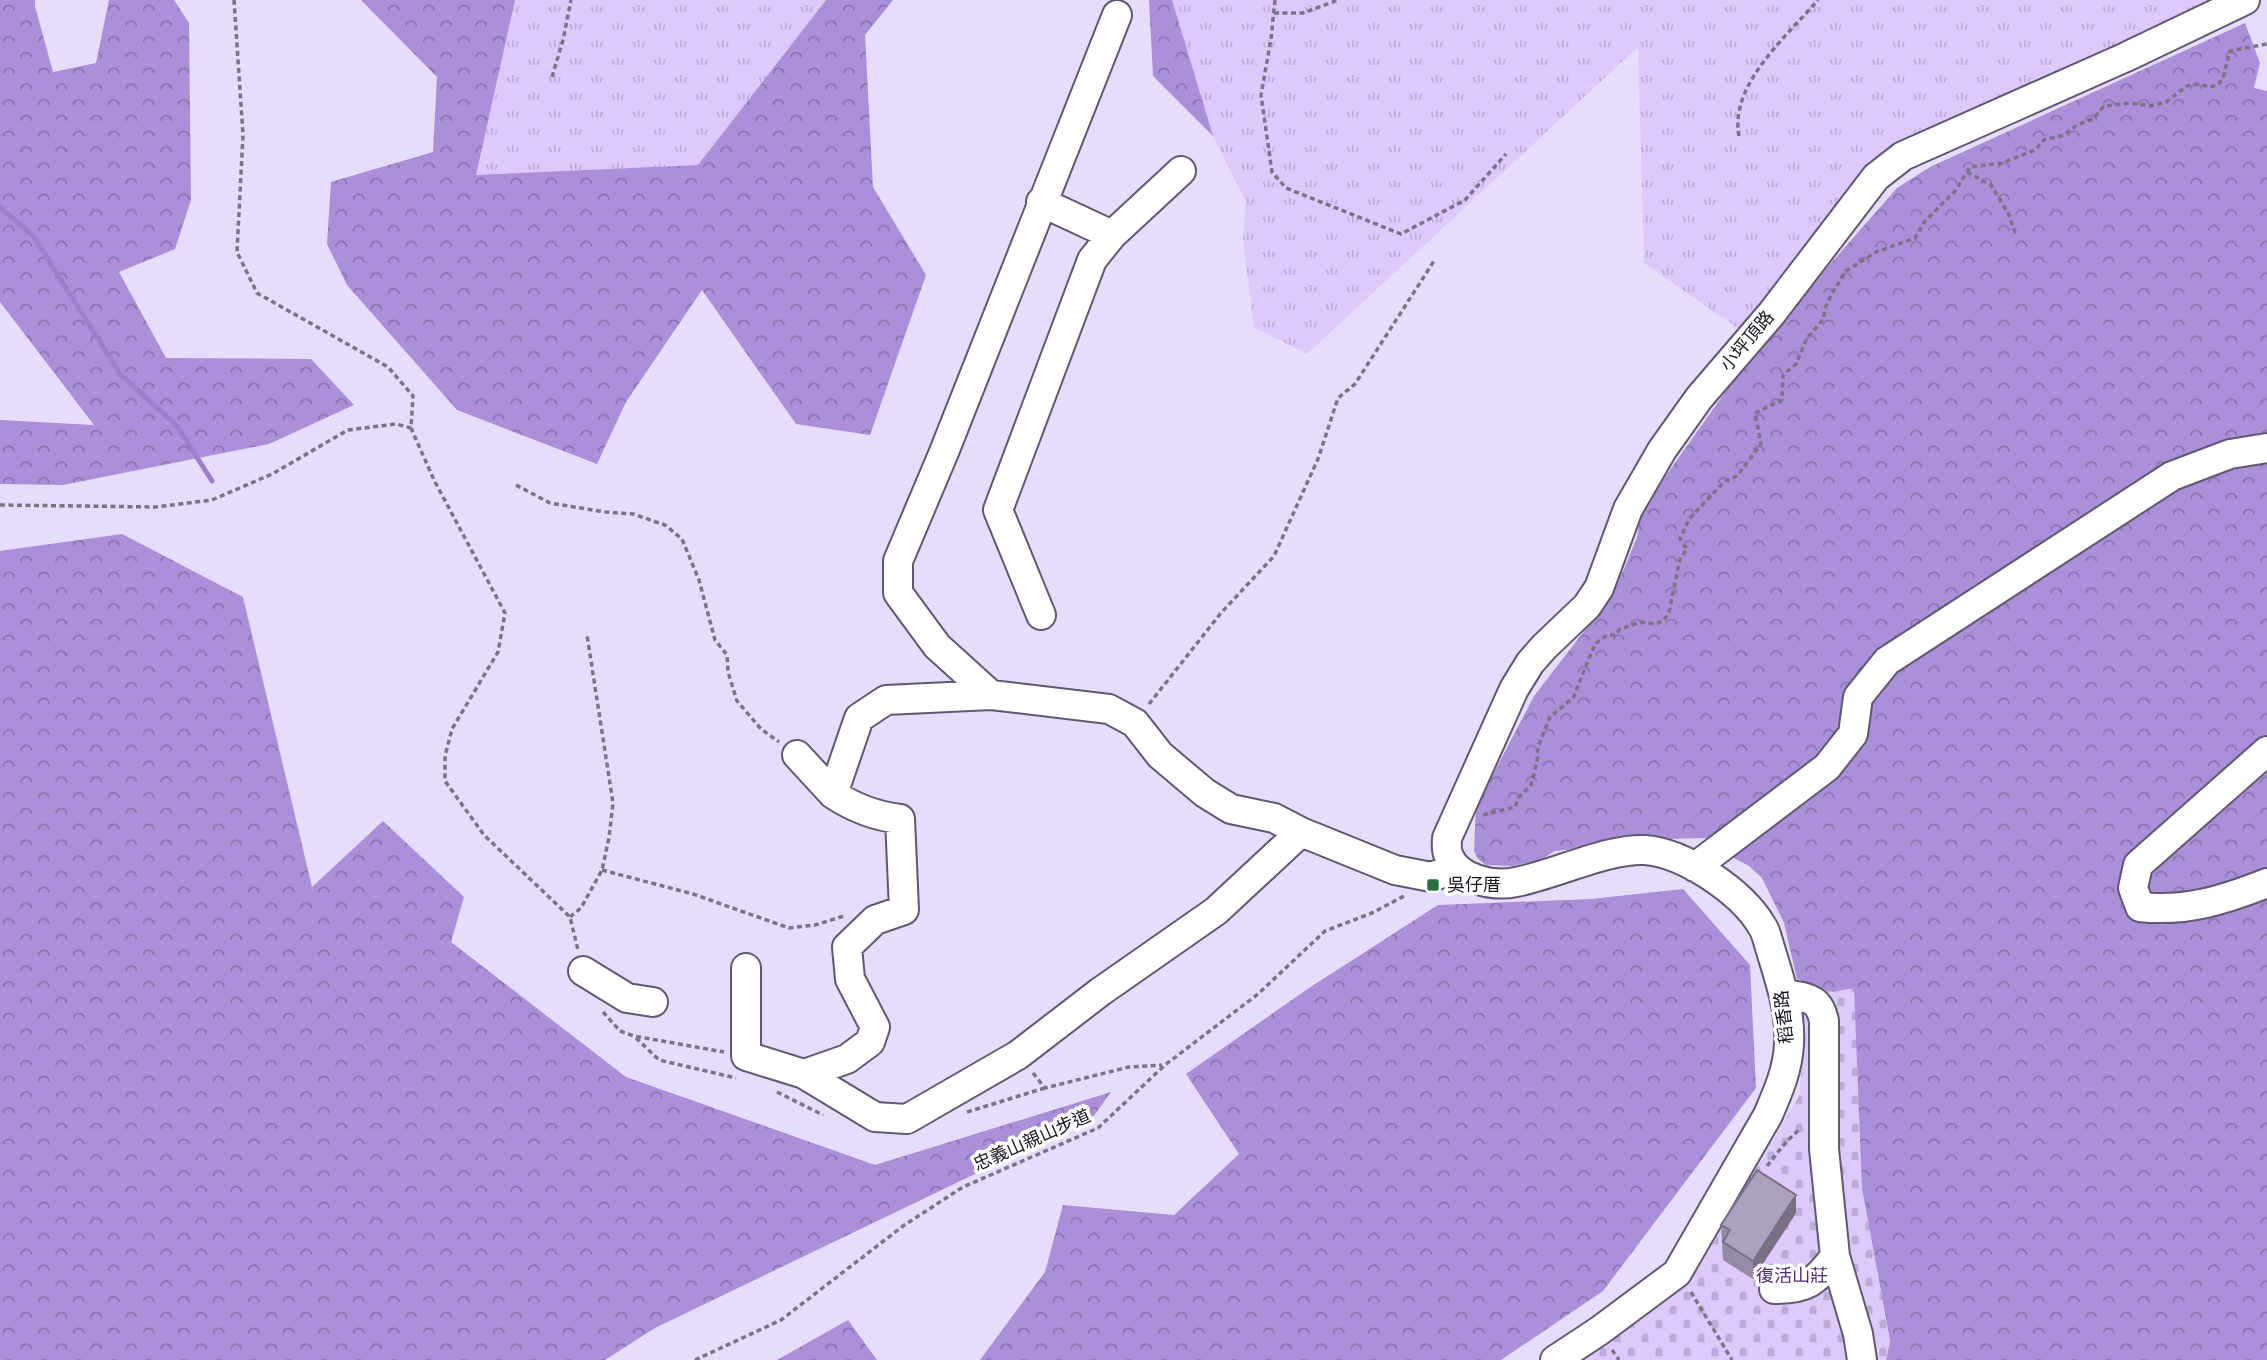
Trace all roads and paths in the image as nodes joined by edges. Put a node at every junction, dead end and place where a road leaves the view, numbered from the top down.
1 (234, 0) edge
2 (571, 0) edge
3 (1275, 0) edge
4 (1338, 0) edge
5 (1818, 0) edge
6 (2245, 0) edge
7 (1274, 13) junction
8 (1117, 15) dead end
9 (2267, 44) edge
10 (552, 77) dead end
11 (1739, 136) dead end
12 (1506, 154) dead end
13 (1181, 171) dead end
14 (1967, 172) junction
15 (1041, 202) junction
16 (1112, 235) junction
17 (2016, 235) dead end
18 (1434, 261) dead end
19 (411, 428) junction
20 (2267, 448) edge
21 (516, 485) dead end
22 (0, 505) edge
23 (1041, 615) dead end
24 (587, 635) dead end
25 (991, 695) junction
26 (1135, 723) junction
27 (2267, 751) edge
28 (797, 755) joint
29 (833, 794) junction
30 (1453, 822) junction
31 (1301, 832) junction
32 (1695, 867) junction
33 (602, 870) junction
34 (1444, 872) junction
35 (2267, 883) edge
36 (570, 917) junction
37 (875, 920) junction
38 (746, 968) dead end
39 (583, 971) joint
40 (1784, 995) junction
41 (653, 1002) dead end
42 (601, 1011) dead end
43 (1018, 1055) junction
44 (746, 1056) junction
45 (1165, 1065) junction
46 (804, 1074) junction
47 (1823, 1123) junction
48 (1763, 1173) edge
49 (1835, 1256) junction
50 (1678, 1273) junction
51 (1774, 1289) dead end
52 (695, 1360) edge
53 (1555, 1360) edge
54 (1732, 1360) edge
55 (1862, 1360) edge

1 - 19 path
2 - 10 path
3 - 7 path
4 - 7 path
5 - 11 path
6 - 30 street, 小坪頂路
7 - 12 path
8 - 15 street
9 - 14 path
13 - 16 street
14 - 17 path
14 - 30 path
15 - 16 street
15 - 25 street
16 - 23 street
18 - 26 path
19 - 22 path
19 - 36 path
20 - 32 street
21 - 28 path
24 - 33 path
25 - 26 street
25 - 29 street
26 - 31 street, 稻香路
27 - 35 street
28 - 29 street
29 - 37 street
30 - 34 street, 小坪頂路
31 - 34 street, 稻香路
31 - 43 street
32 - 34 street, 稻香路
32 - 40 street, 稻香路
33 - 36 path
33 - 37 path
34 - 45 path, 忠義山親山步道
36 - 39 path
37 - 46 street
38 - 44 street
39 - 41 street
40 - 47 street
40 - 50 street, 稻香路
42 - 44 path
43 - 45 path
43 - 46 street
44 - 46 street
45 - 52 path, 忠義山親山步道
47 - 48 path
47 - 49 street
49 - 51 street
49 - 55 street
50 - 53 street, 稻香路
50 - 54 path

